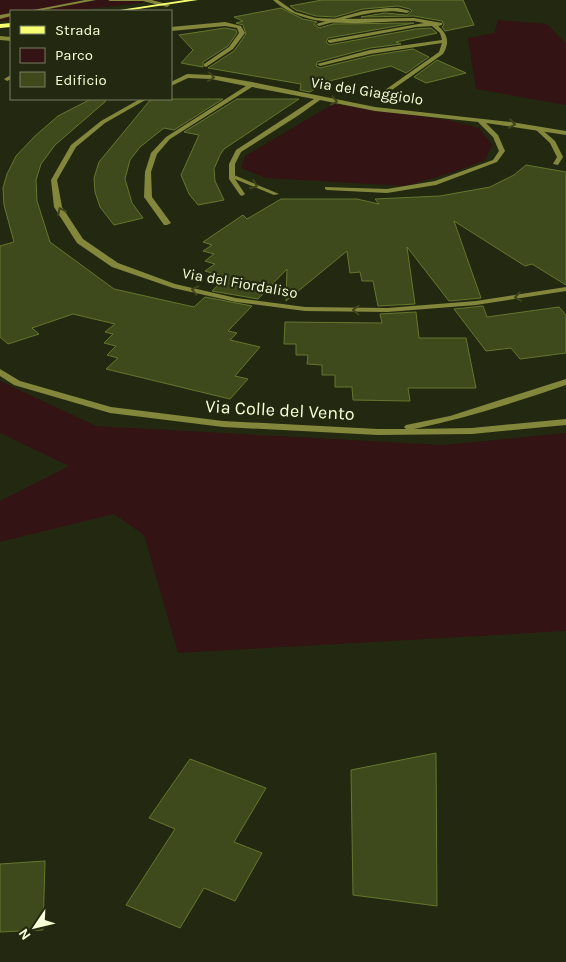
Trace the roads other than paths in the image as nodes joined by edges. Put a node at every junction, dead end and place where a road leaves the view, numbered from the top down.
1 (94, 0) edge
2 (110, 0) edge
3 (141, 0) edge
4 (145, 0) edge
5 (196, 0) edge
6 (275, 0) edge
7 (167, 5) junction
8 (414, 8) dead end
9 (37, 10) edge
10 (133, 10) edge
11 (375, 10) junction
12 (407, 12) dead end
13 (319, 24) dead end
14 (172, 29) edge
15 (330, 40) dead end
16 (445, 41) junction
17 (320, 64) dead end
18 (206, 65) dead end
19 (172, 84) edge
20 (252, 84) junction
21 (387, 91) dead end
22 (319, 98) junction
23 (142, 100) edge
24 (479, 120) junction
25 (536, 128) junction
26 (566, 133) edge
27 (556, 164) dead end
28 (232, 176) junction
29 (327, 188) dead end
30 (242, 194) dead end
31 (276, 194) dead end
32 (167, 223) dead end
33 (566, 289) edge
34 (0, 372) edge
35 (566, 382) edge
36 (566, 422) edge
37 (388, 432) junction

1 - 9 street
2 - 3 street
4 - 7 street
5 - 7 main road
6 - 11 street
7 - 10 main road
8 - 11 street
11 - 12 street
11 - 13 street
14 - 18 street
15 - 16 street
16 - 17 street
16 - 21 street
19 -> 20 street
20 - 22 street, Via del Giaggiolo
20 - 32 street
22 -> 24 street, Via del Giaggiolo
22 - 28 street
33 -> 23 street, Via del Fiordaliso
24 -> 25 street, Via del Giaggiolo
24 - 29 street
25 - 26 street, Via del Giaggiolo
25 - 27 street
28 - 30 street
28 -> 31 street
34 - 37 street, Via Colle del Vento
35 - 37 street
36 - 37 street, Via Colle del Vento

